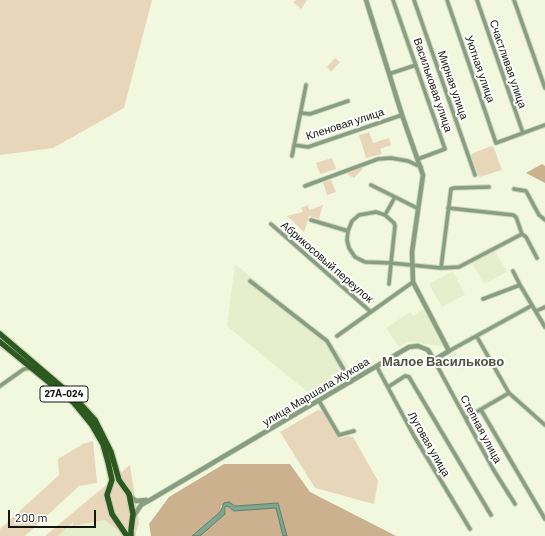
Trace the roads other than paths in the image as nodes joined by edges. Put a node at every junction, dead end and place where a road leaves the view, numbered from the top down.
1 (372, 0) edge
2 (393, 0) edge
3 (414, 0) edge
4 (447, 0) edge
5 (477, 0) edge
6 (514, 0) edge
7 (366, 1) edge
8 (416, 65) junction
9 (389, 74) junction
10 (306, 85) dead end
11 (545, 88) edge
12 (348, 101) dead end
13 (301, 113) junction
14 (402, 115) junction
15 (545, 125) edge
16 (523, 133) junction
17 (294, 145) junction
18 (292, 156) dead end
19 (418, 159) junction
20 (421, 167) junction
21 (475, 175) dead end
22 (371, 185) dead end
23 (305, 186) dead end
24 (489, 187) dead end
25 (514, 189) dead end
26 (395, 197) junction
27 (417, 208) junction
28 (448, 208) junction
29 (385, 215) junction
30 (311, 220) dead end
31 (545, 220) edge
32 (271, 224) dead end
33 (348, 231) junction
34 (522, 234) junction
35 (537, 258) dead end
36 (391, 263) junction
37 (411, 265) junction
38 (441, 268) junction
39 (513, 271) dead end
40 (250, 281) dead end
41 (413, 282) junction
42 (389, 284) dead end
43 (520, 285) junction
44 (483, 299) dead end
45 (531, 306) junction
46 (545, 307) edge
47 (536, 311) junction
48 (371, 312) junction
49 (545, 327) edge
50 (0, 334) edge
51 (337, 336) dead end
52 (477, 337) junction
53 (0, 342) edge
54 (7, 348) junction
55 (449, 351) junction
56 (434, 360) junction
57 (377, 367) junction
58 (31, 368) junction
59 (24, 369) junction
60 (351, 382) junction
61 (0, 386) edge
62 (388, 388) junction
63 (509, 393) junction
64 (319, 401) junction
65 (482, 410) junction
66 (466, 418) junction
67 (545, 425) edge
68 (354, 432) dead end
69 (124, 488) junction
70 (110, 489) junction
71 (128, 494) junction
72 (150, 500) junction
73 (515, 504) dead end
74 (491, 515) dead end
75 (133, 518) junction
76 (545, 519) edge
77 (117, 523) junction
78 (470, 529) dead end
79 (127, 536) edge
80 (132, 536) edge

1 - 7 street
2 - 8 street, Васильковая улица
3 - 21 street, Мирная улица
4 - 16 street, Уютная улица
5 - 16 street, Счастливая улица
6 - 11 street
7 - 9 street
8 - 9 street
8 - 19 street, Васильковая улица
9 - 14 street
10 - 13 street
12 - 13 street
13 - 17 street
14 - 17 street, Кленовая улица
14 - 19 street
15 - 16 street
17 - 18 street
19 - 20 street
20 - 23 street
20 - 27 street
22 - 26 street
24 - 28 street
25 - 31 street
26 - 27 street
26 - 29 street
27 - 37 street
28 - 34 street
28 - 38 street
29 - 33 street
29 - 36 street
30 - 33 street
32 - 48 street, Абрикосовый переулок
33 - 36 street
34 - 35 street
34 - 38 street
36 - 37 street
36 - 42 street
37 - 38 street
37 - 41 street
39 - 43 street
40 - 60 street
41 - 48 street
41 - 55 street
43 - 44 street
43 - 45 street
45 - 47 street
45 - 52 street
46 - 47 street
47 - 49 street
48 - 51 street
50 - 69 main road, 27А-024
52 - 55 street
52 - 63 street
53 - 54 main road, 27А-024
54 - 58 main road, 27А-024
54 - 59 street
55 - 56 street
56 - 57 street, улица Маршала Жукова
56 - 66 street, Степная улица
57 - 60 street, улица Маршала Жукова
57 - 62 street, Луговая улица
58 - 59 street
58 - 70 main road, 27А-024
59 - 61 street
60 - 64 street, улица Маршала Жукова
62 - 74 street
62 - 78 street, Луговая улица
63 - 65 street
63 - 67 street
64 - 68 street
64 - 72 street, улица Маршала Жукова
65 - 66 street
65 - 76 street
66 - 73 street, Степная улица
69 - 70 main road
69 - 71 main road, 27А-024
70 - 77 main road, 27А-024
71 - 72 street
71 - 75 main road, 27А-024
72 - 75 street, улица Маршала Жукова
75 - 77 main road
75 - 80 main road, 27А-024
77 - 79 main road, 27А-024

